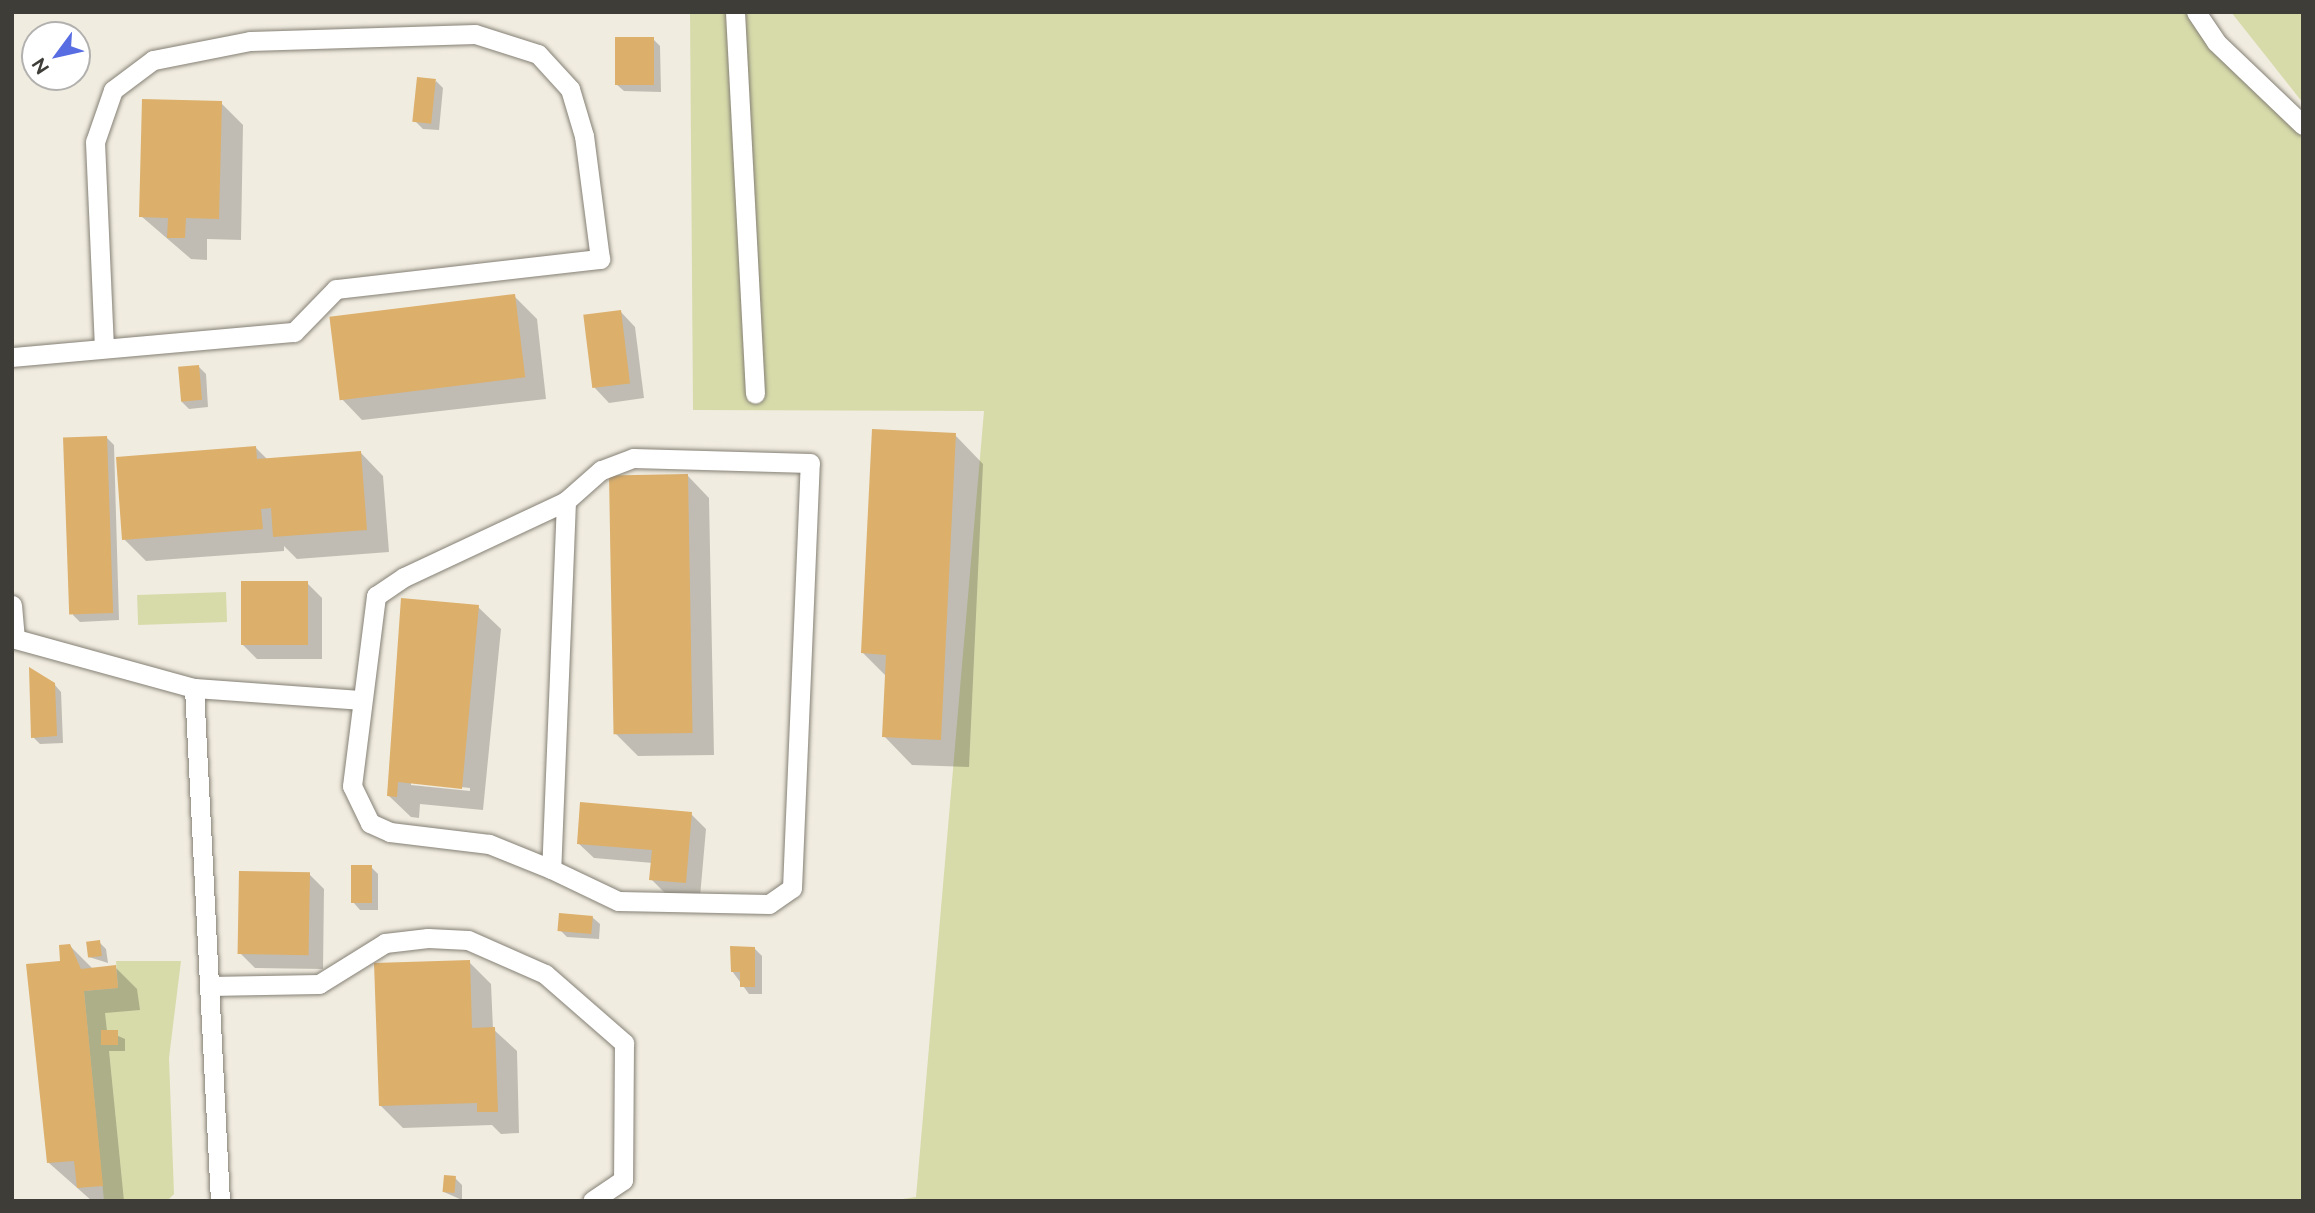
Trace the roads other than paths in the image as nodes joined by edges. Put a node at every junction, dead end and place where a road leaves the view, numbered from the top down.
1 (735, 12) edge
2 (2196, 12) edge
3 (2303, 125) edge
4 (104, 348) junction
5 (12, 357) edge
6 (755, 393) dead end
7 (566, 501) junction
8 (12, 606) edge
9 (14, 638) edge
10 (194, 688) junction
11 (361, 700) junction
12 (551, 869) junction
13 (209, 986) junction
14 (220, 1201) edge
15 (592, 1201) edge

1 - 6 lane
2 - 3 lane
4 - 4 lane
4 - 5 lane
7 - 11 lane
7 - 12 lane
7 - 12 lane
8 - 9 lane
9 - 10 lane
10 - 11 lane
10 - 13 lane
11 - 12 lane
13 - 14 lane
13 - 15 lane

